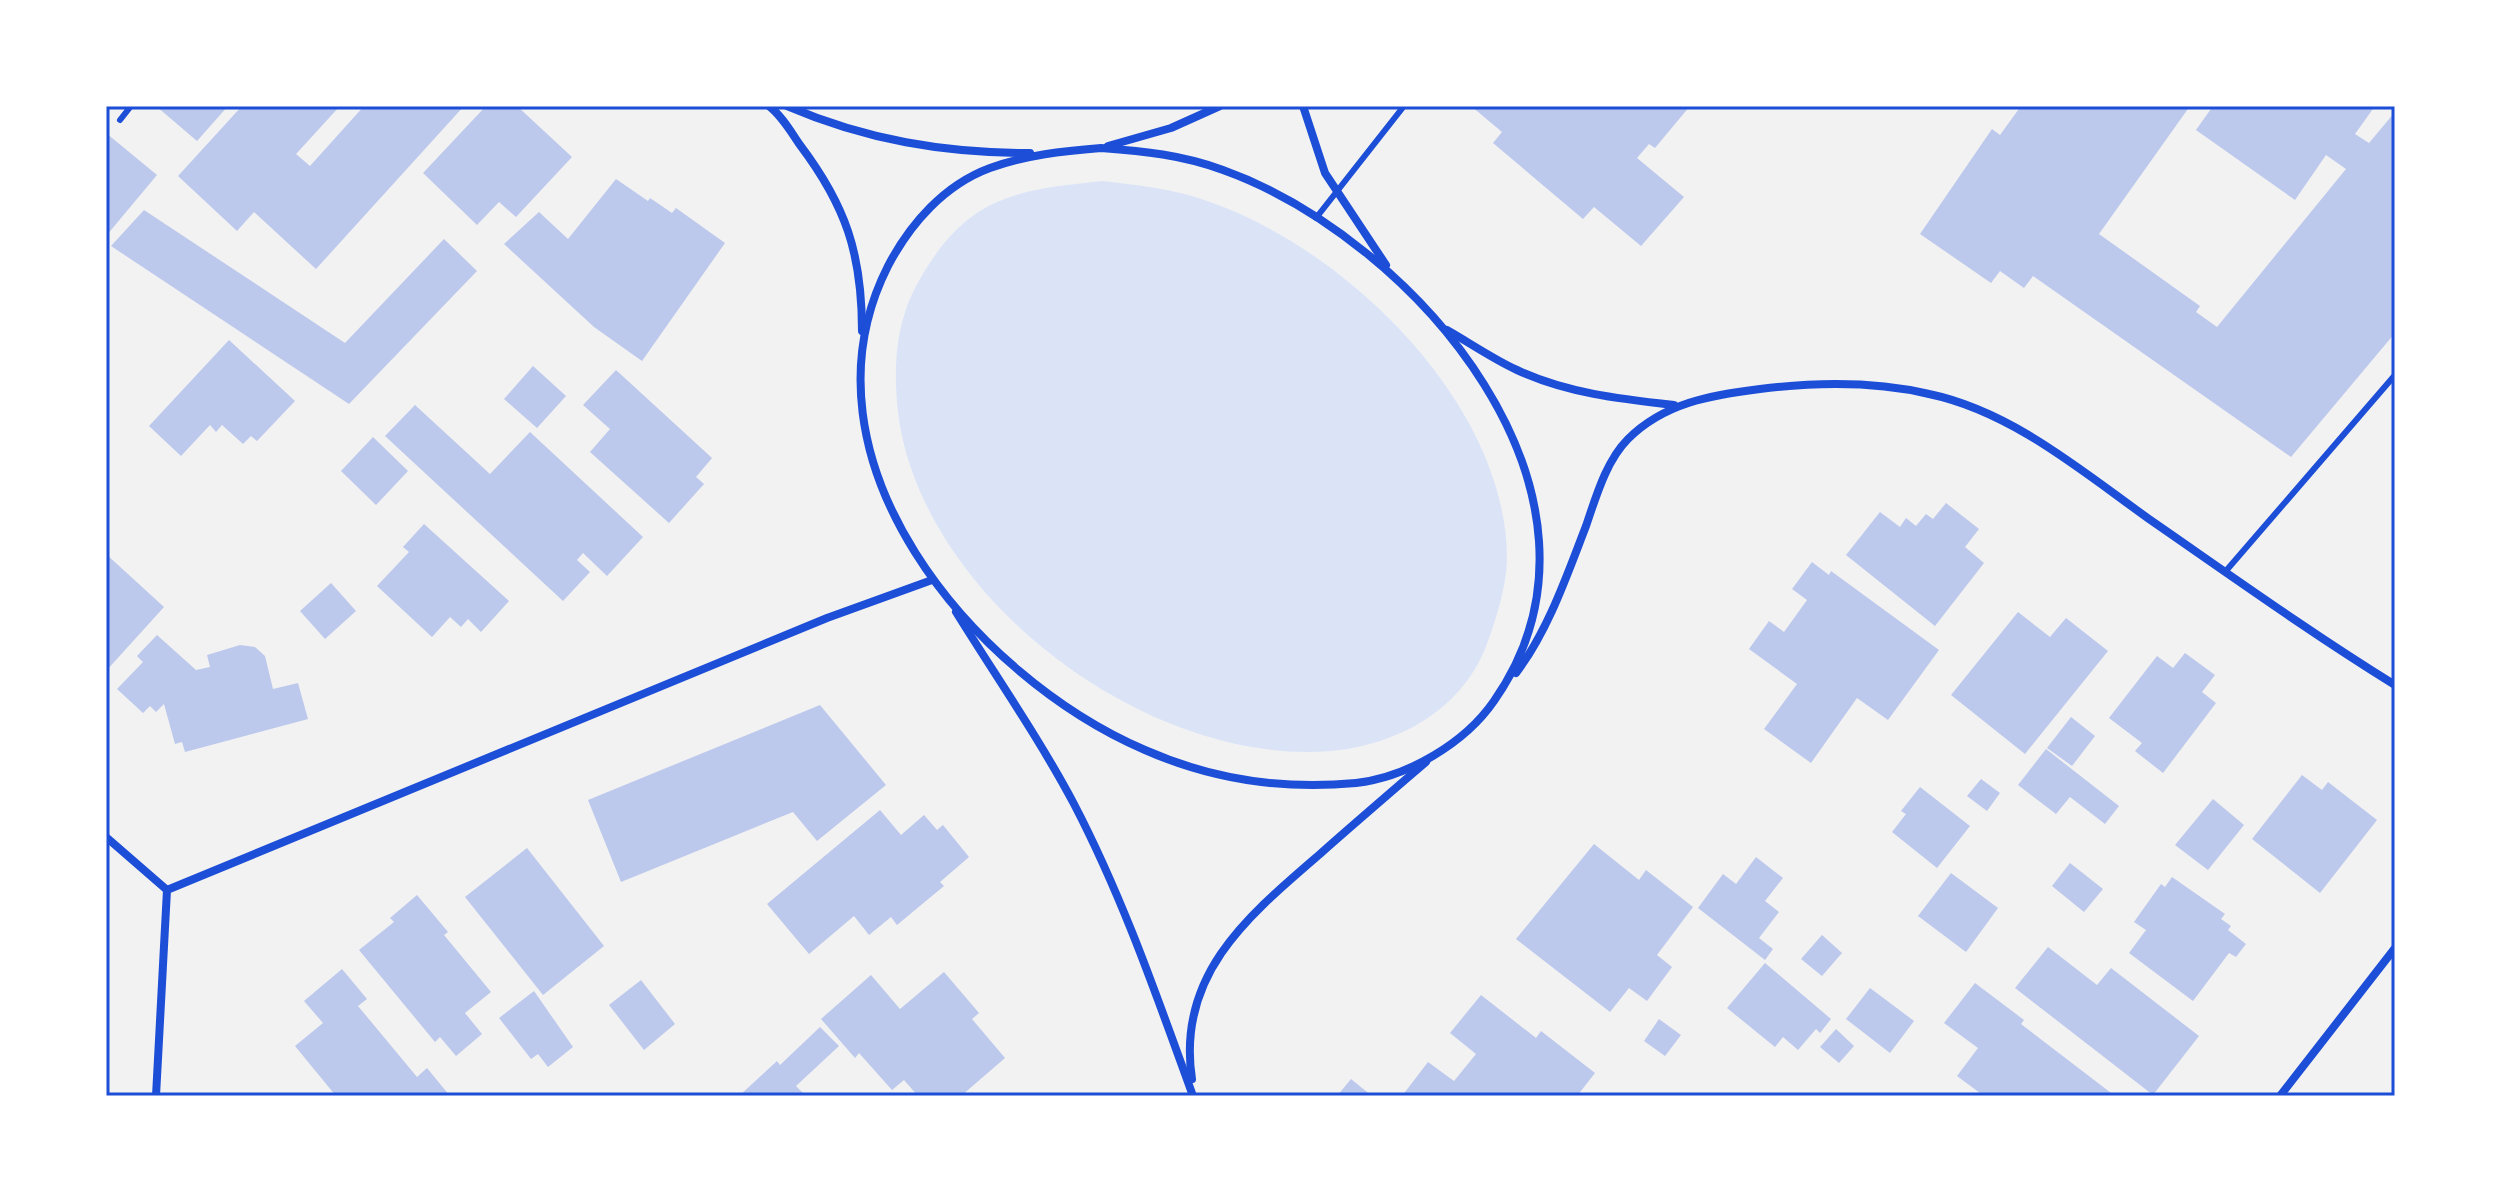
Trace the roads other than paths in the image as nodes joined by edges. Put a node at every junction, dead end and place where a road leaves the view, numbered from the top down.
1 (131, 106) edge
2 (769, 106) edge
3 (787, 106) edge
4 (1220, 106) edge
5 (1303, 106) edge
6 (1404, 106) edge
7 (120, 120) dead end
8 (1101, 148) junction
9 (1043, 153) junction
10 (1337, 193) junction
11 (1316, 218) junction
12 (1394, 275) junction
13 (1444, 328) junction
14 (862, 347) junction
15 (2395, 375) edge
16 (1674, 405) junction
17 (2225, 572) junction
18 (932, 580) junction
19 (945, 594) junction
20 (2395, 685) edge
21 (1480, 721) junction
22 (1432, 757) junction
23 (106, 837) edge
24 (167, 890) junction
25 (2395, 948) edge
26 (156, 1096) edge
27 (1194, 1096) edge
28 (2280, 1096) edge

1 - 7 lane
2 - 14 street
3 - 9 street
4 - 8 street
5 - 10 street
6 - 10 lane
8 - 9 street
8 - 11 street
9 - 14 street
10 - 11 lane
10 - 12 street
11 - 12 street
12 - 13 street
13 - 16 street
13 - 21 street
14 - 18 street
15 - 17 lane
16 - 17 street
16 - 21 street
17 - 20 street
18 - 19 street
18 - 24 street
19 - 22 street
19 - 27 street
21 - 22 street
22 - 27 street
23 - 24 street
24 - 26 street
25 - 28 street

